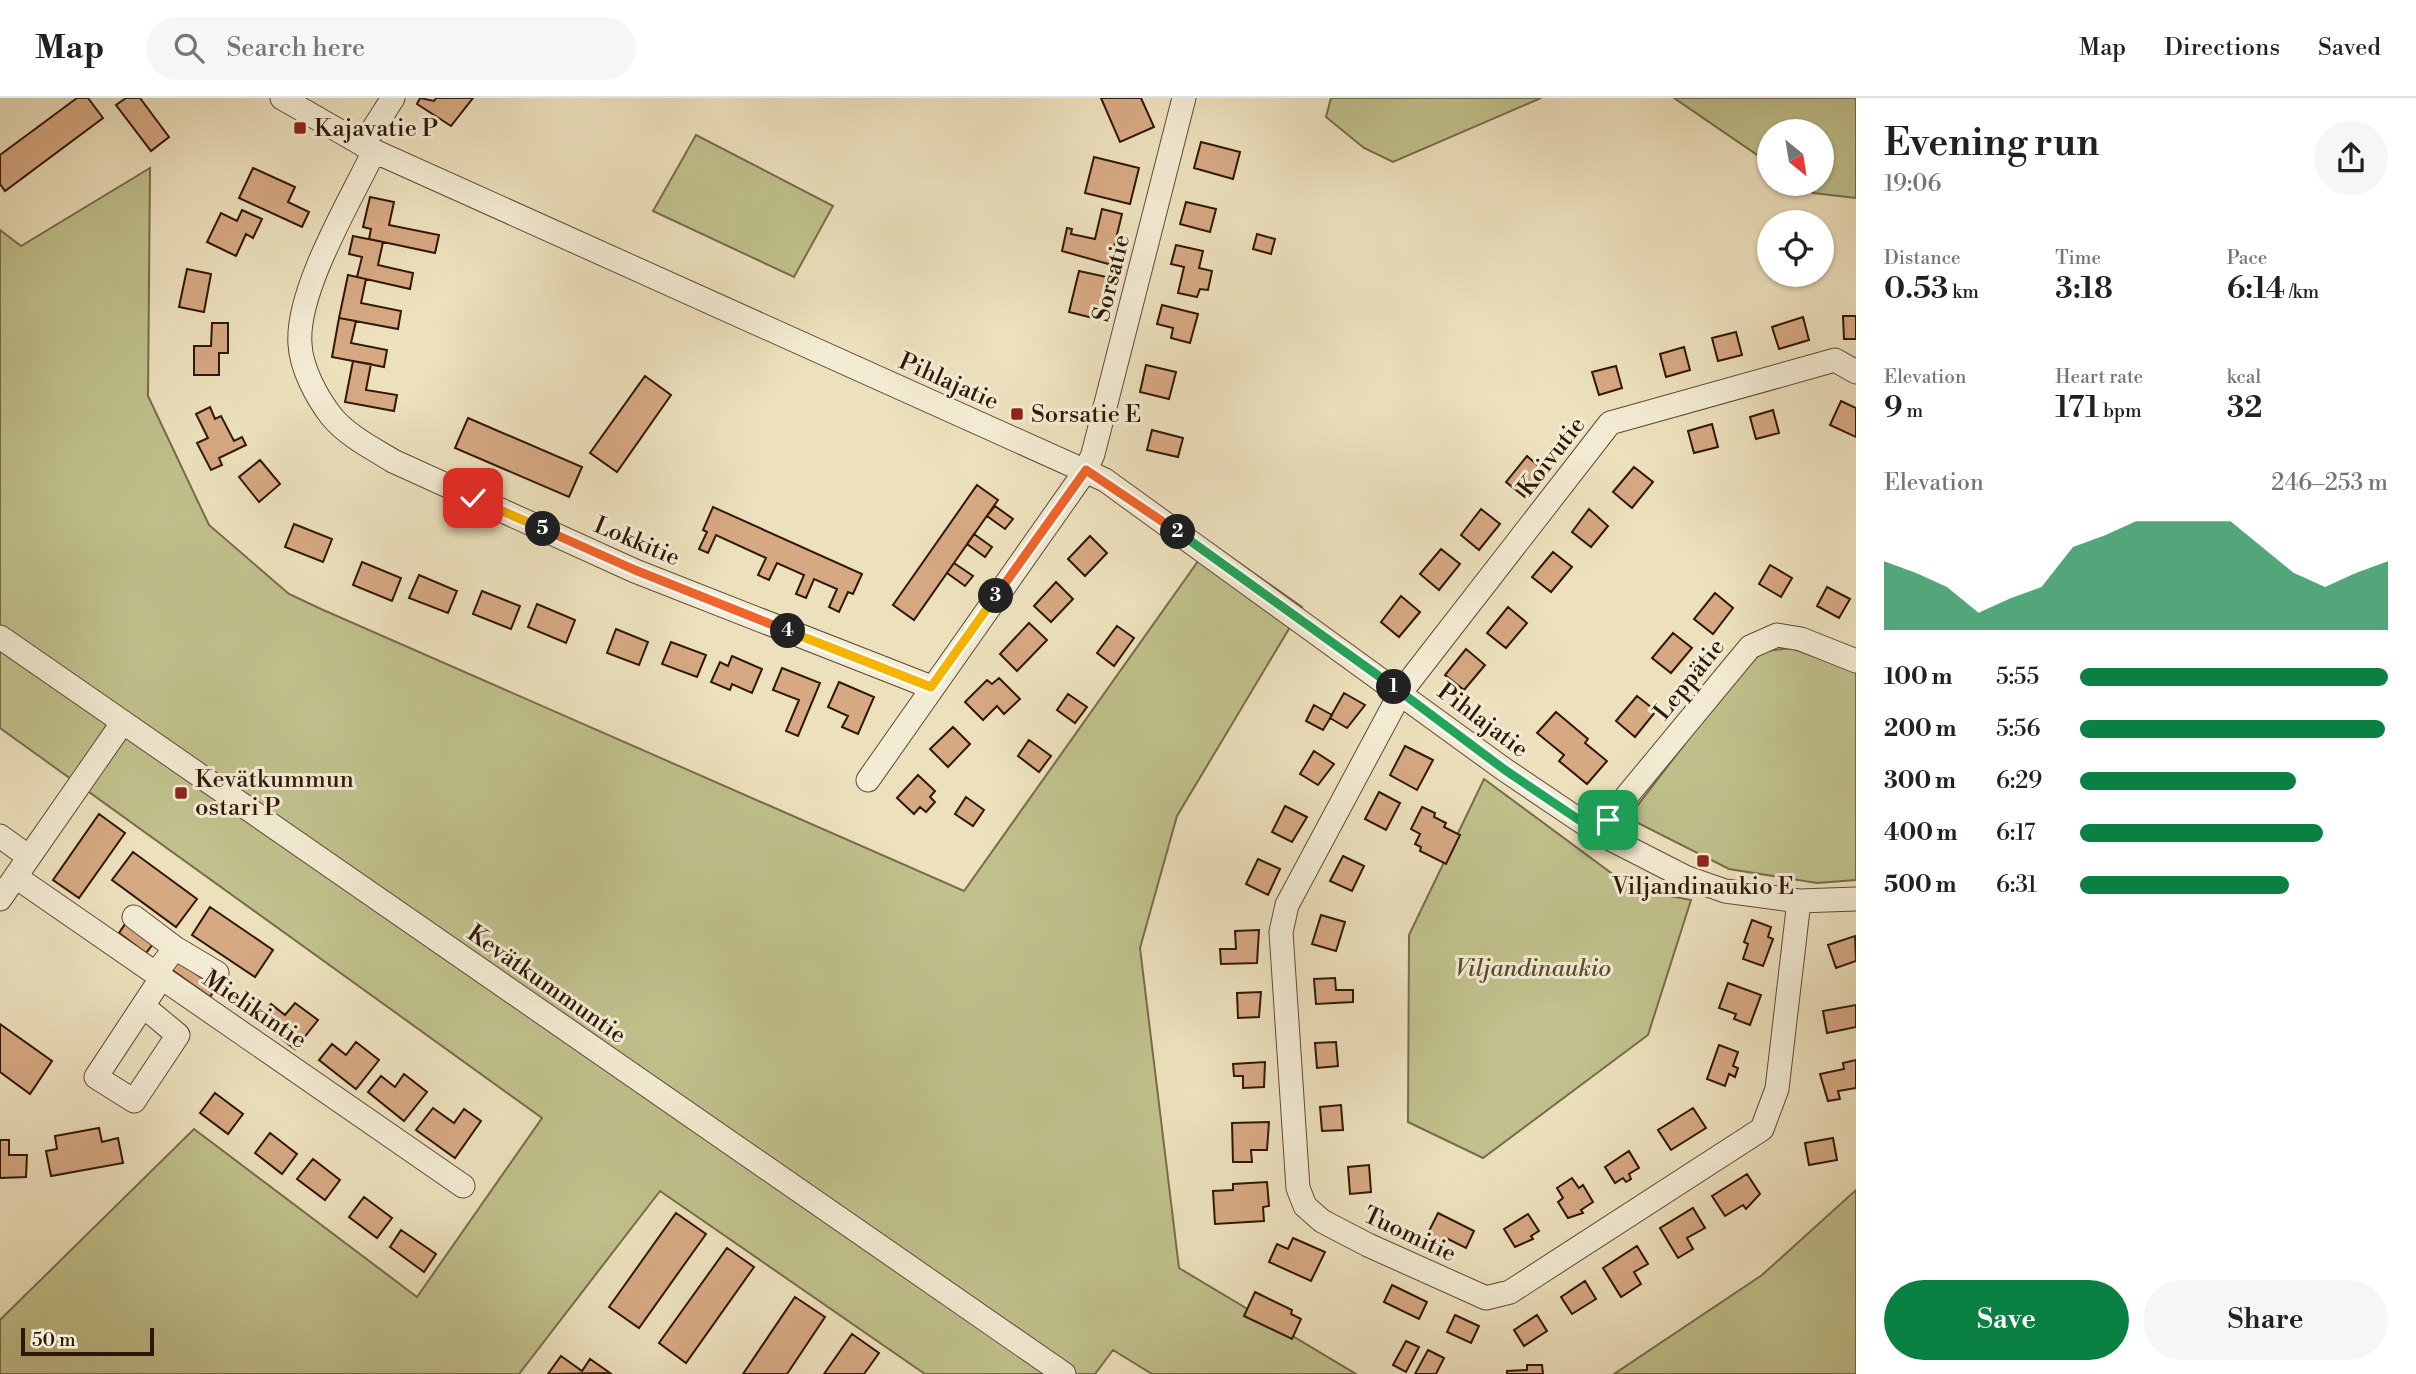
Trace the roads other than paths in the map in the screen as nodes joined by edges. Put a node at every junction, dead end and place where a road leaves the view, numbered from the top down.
1 (282, 98) edge
2 (393, 98) edge
3 (1184, 98) edge
4 (369, 148) junction
5 (1856, 372) edge
6 (1086, 470) junction
7 (0, 637) edge
8 (1856, 661) edge
9 (931, 687) junction
10 (1401, 692) junction
11 (123, 722) junction
12 (868, 780) dead end
13 (1597, 832) junction
14 (0, 836) edge
15 (29, 857) junction
16 (16, 877) junction
17 (0, 899) edge
18 (1856, 899) edge
19 (1799, 901) junction
20 (134, 918) dead end
21 (175, 948) junction
22 (217, 973) dead end
23 (159, 975) junction
24 (143, 1006) dead end
25 (463, 1186) dead end
26 (1064, 1374) edge

1 - 4 street, Pihlajatie
2 - 4 street, Lokkitie
3 - 6 street, Sorsatie
4 - 6 street, Pihlajatie
4 - 9 street, Lokkitie
5 - 10 street, Koivutie
6 - 9 street
6 - 10 street, Pihlajatie
7 - 11 street, Kevätkummuntie
8 - 13 street, Leppätie
9 - 12 street
10 - 13 street, Pihlajatie
10 - 19 street, Tuomitie
11 - 15 street
11 - 26 street, Kevätkummuntie
13 - 19 street, Pihlajatie
14 - 15 street
15 - 16 street
16 - 17 street
16 - 23 street, Mielikintie
18 - 19 street, Pihlajatie
20 - 21 street
21 - 22 street
21 - 23 street
23 - 24 street
23 - 25 street, Mielikintie

